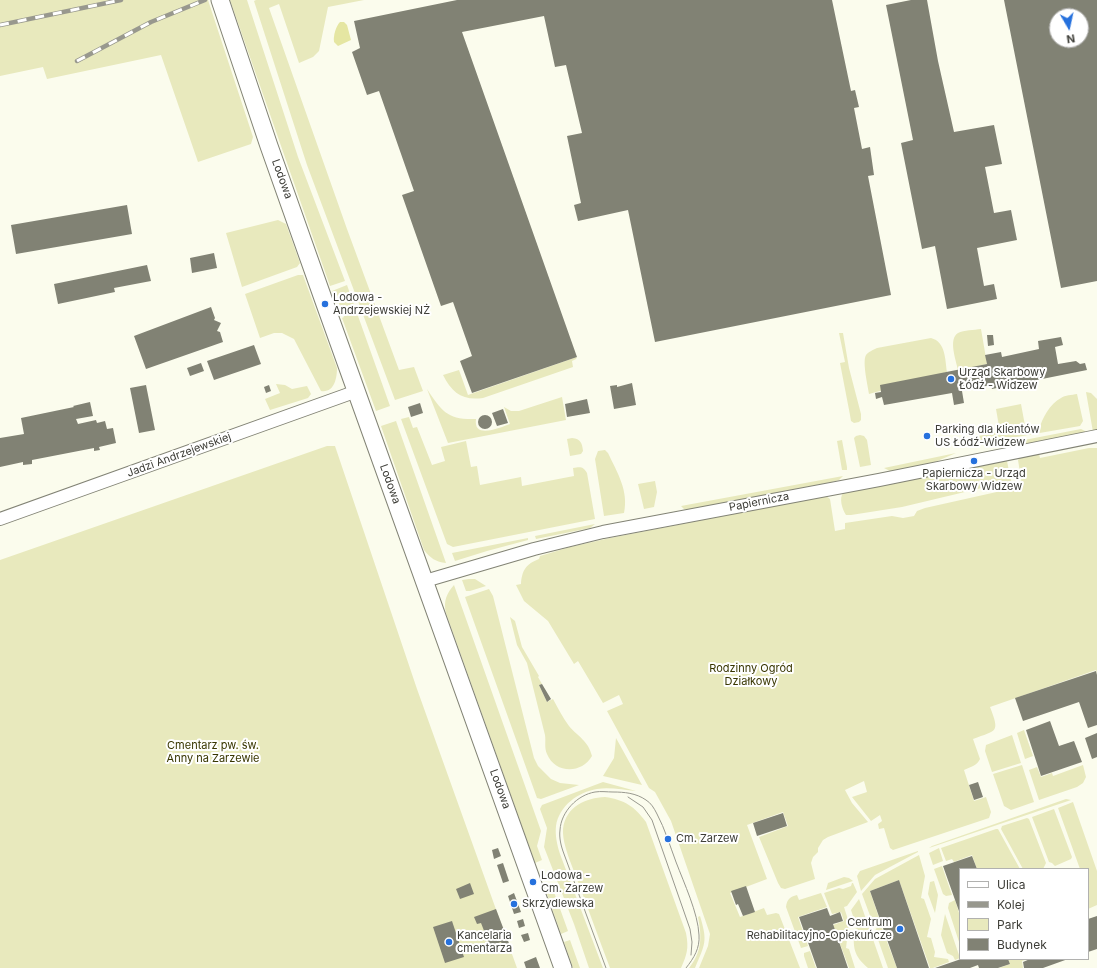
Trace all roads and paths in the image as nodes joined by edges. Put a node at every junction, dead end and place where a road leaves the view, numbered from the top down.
1 (220, 0) edge
2 (357, 391) junction
3 (1097, 436) edge
4 (0, 520) edge
5 (425, 581) junction
6 (563, 968) edge

1 - 2 street, Lodowa
2 - 4 street, Jadzi Andrzejewskiej
2 - 5 street, Lodowa
3 - 5 street, Papiernicza
5 - 6 street, Lodowa

